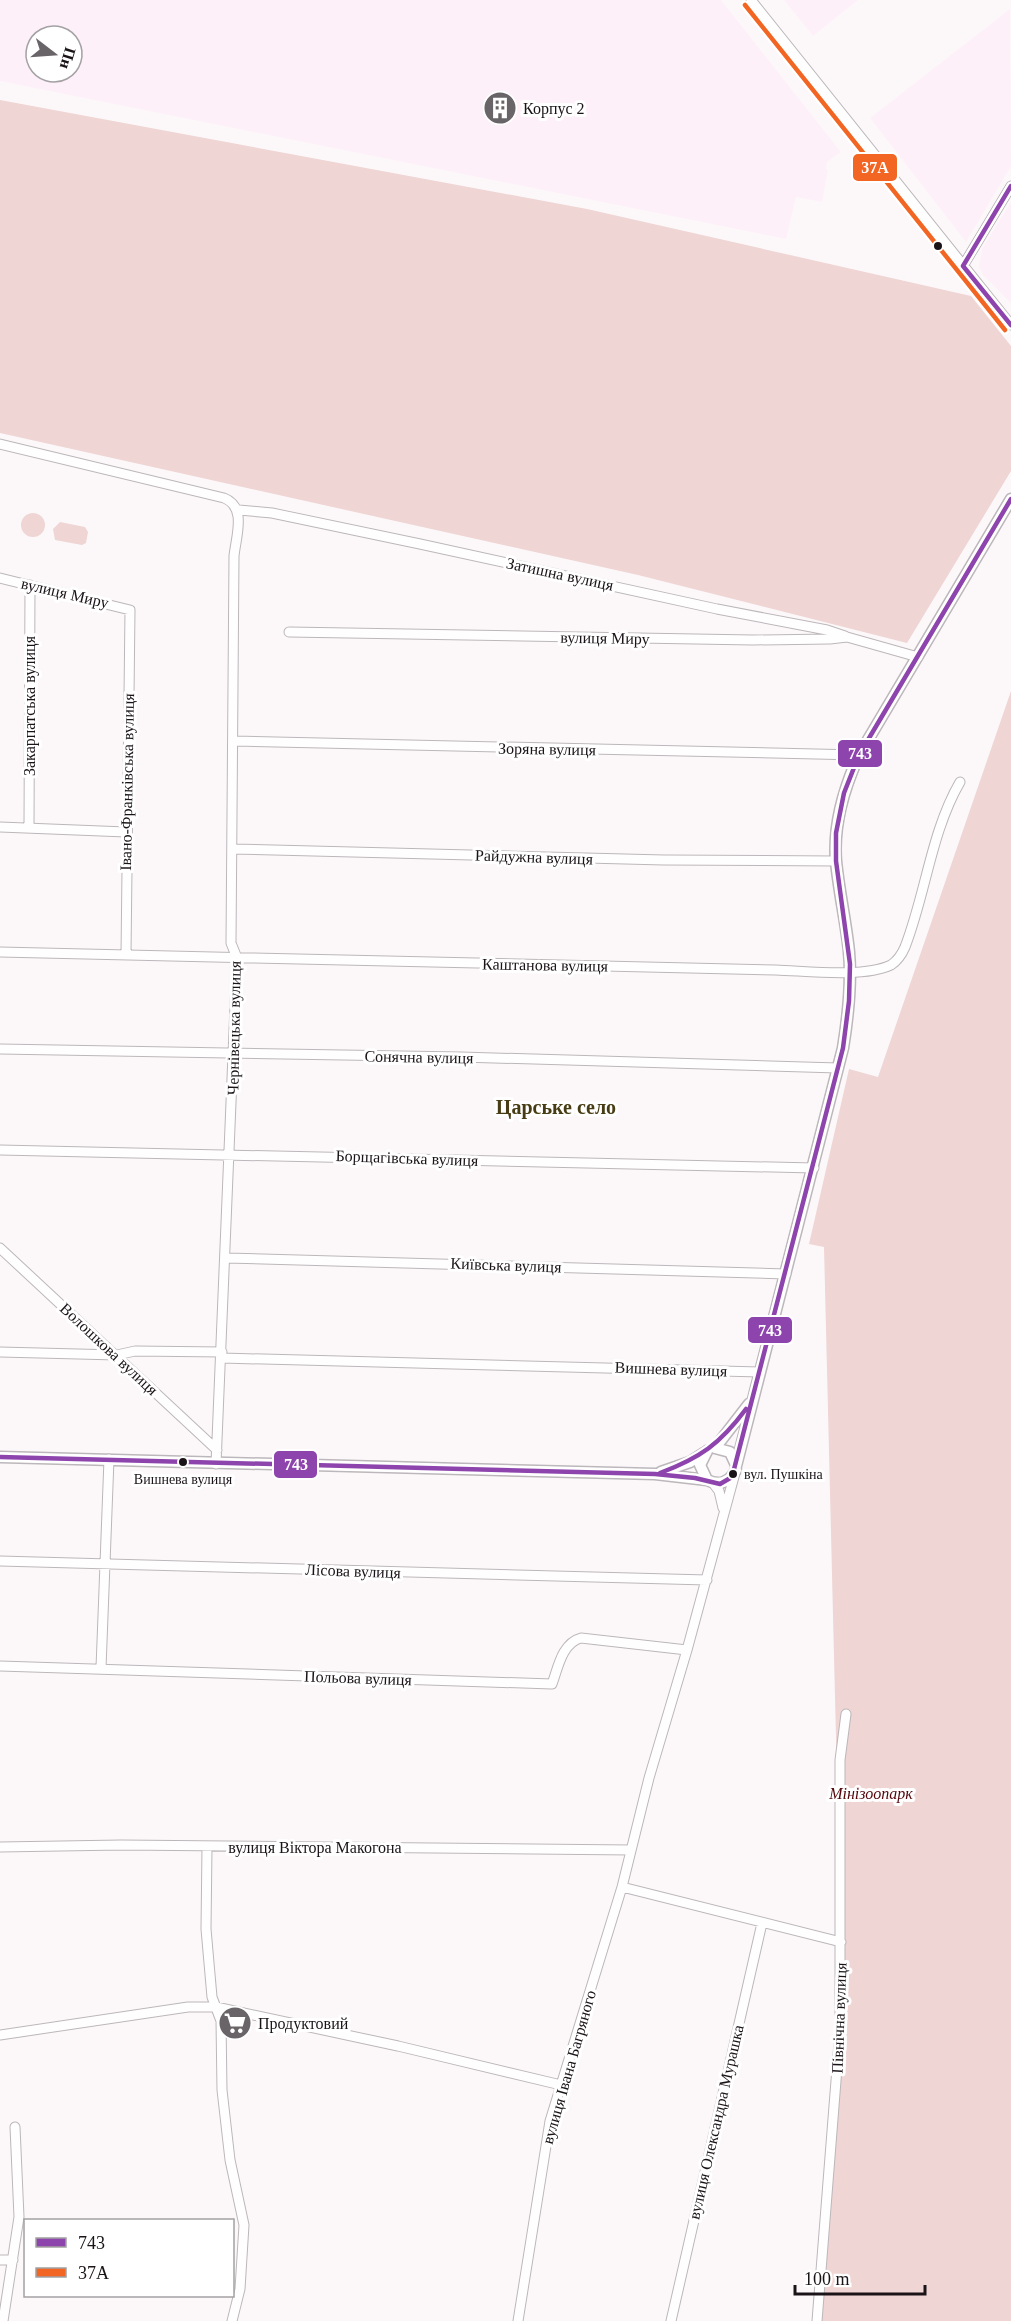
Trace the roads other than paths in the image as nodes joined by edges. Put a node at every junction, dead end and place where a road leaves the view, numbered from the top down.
1 (751, 0) edge
2 (1011, 186) edge
3 (963, 266) junction
4 (1011, 325) edge
5 (0, 444) edge
6 (1011, 499) edge
7 (238, 510) junction
8 (0, 578) edge
9 (30, 585) junction
10 (130, 609) joint
11 (289, 632) dead end
12 (847, 637) junction
13 (918, 657) junction
14 (235, 741) junction
15 (859, 755) junction
16 (960, 782) dead end
17 (0, 827) edge
18 (29, 828) junction
19 (126, 832) junction
20 (232, 849) junction
21 (836, 861) junction
22 (0, 952) edge
23 (126, 955) junction
24 (237, 958) junction
25 (849, 971) junction
26 (0, 1049) edge
27 (234, 1053) junction
28 (838, 1068) junction
29 (0, 1149) edge
30 (230, 1153) junction
31 (814, 1168) junction
32 (1, 1251) edge
33 (226, 1258) junction
34 (786, 1274) junction
35 (0, 1352) edge
36 (117, 1355) junction
37 (222, 1355) junction
38 (760, 1372) junction
39 (753, 1399) junction
40 (711, 1449) junction
41 (217, 1450) junction
42 (0, 1457) edge
43 (109, 1460) junction
44 (216, 1464) junction
45 (736, 1468) junction
46 (655, 1474) junction
47 (710, 1481) junction
48 (723, 1517) junction
49 (0, 1561) edge
50 (105, 1563) junction
51 (706, 1580) junction
52 (687, 1650) junction
53 (0, 1666) edge
54 (101, 1668) junction
55 (846, 1714) dead end
56 (0, 1847) edge
57 (207, 1847) junction
58 (631, 1850) junction
59 (622, 1887) junction
60 (762, 1923) junction
61 (841, 1942) junction
62 (216, 2007) junction
63 (0, 2035) edge
64 (561, 2085) junction
65 (15, 2127) dead end
66 (0, 2260) edge
67 (13, 2260) junction
68 (3, 2321) edge
69 (232, 2321) edge
70 (518, 2321) edge
71 (671, 2321) edge
72 (817, 2321) edge

1 - 3 street
2 - 3 street
3 - 4 street
5 - 7 street
6 - 13 main road, вулиця Івана Багряного
7 - 12 street, Затишна вулиця
7 - 14 street, Чернівецька вулиця
8 - 9 street, вулиця Миру
9 - 10 street, вулиця Миру
9 - 18 street, Закарпатська вулиця
10 - 19 street, Івано-Франківська вулиця
11 - 12 street, вулиця Миру
12 - 13 street, вулиця Миру
13 - 15 main road, вулиця Івана Багряного
14 - 15 street, Зоряна вулиця
14 - 20 street, Чернівецька вулиця
15 - 21 main road, вулиця Івана Багряного
16 - 25 street, Каштанова вулиця
17 - 18 street
18 - 19 street
19 - 23 street, Івано-Франківська вулиця
20 - 21 street, Райдужна вулиця
20 - 24 street, Чернівецька вулиця
21 - 25 main road, вулиця Івана Багряного
22 - 23 street, Каштанова вулиця
23 - 24 street, Каштанова вулиця
24 - 25 street, Каштанова вулиця
24 - 27 street, Чернівецька вулиця
25 - 28 main road, вулиця Івана Багряного
26 - 27 street, Сонячна вулиця
27 - 28 street, Сонячна вулиця
27 - 30 street, Чернівецька вулиця
28 - 31 main road, вулиця Івана Багряного
29 - 30 street, Борщагівська вулиця
30 - 31 street, Борщагівська вулиця
30 - 33 street, Чернівецька вулиця
31 - 34 main road, вулиця Івана Багряного
32 - 36 street, Волошкова вулиця
33 - 34 street, Київська вулиця
33 - 37 street, Чернівецька вулиця
34 - 38 main road, вулиця Івана Багряного
35 - 36 street, Вишнева вулиця
36 - 37 street, Вишнева вулиця
36 - 41 street, Волошкова вулиця
37 - 38 street, Вишнева вулиця
37 - 41 street, Чернівецька вулиця
38 - 39 main road, вулиця Івана Багряного
39 - 40 main road, вулиця Івана Багряного
39 - 45 main road, вулиця Івана Багряного
40 - 45 main road
40 - 46 main road
40 - 47 main road
41 - 44 street, Чернівецька вулиця
42 - 43 main road
43 - 44 main road
43 - 50 street
44 - 46 main road
45 - 47 main road
45 - 48 street, вулиця Івана Багряного
46 - 47 main road
47 - 48 street, вулиця Івана Багряного
48 - 51 street, вулиця Івана Багряного
49 - 50 street, Лісова вулиця
50 - 51 street, Лісова вулиця
50 - 54 street
51 - 52 street, вулиця Івана Багряного
52 - 54 street, Польова вулиця
52 - 58 street, вулиця Івана Багряного
53 - 54 street, Польова вулиця
55 - 61 street, Північна вулиця
56 - 57 street, вулиця Віктора Макогона
57 - 58 street, вулиця Віктора Макогона
57 - 62 street
58 - 59 street, вулиця Івана Багряного
59 - 60 street
59 - 64 street, вулиця Івана Багряного
60 - 61 street
60 - 71 street, вулиця Олександра Мурашка
61 - 72 street, Північна вулиця
62 - 63 street
62 - 64 street
62 - 69 street
64 - 70 street, вулиця Івана Багряного
65 - 67 street
66 - 67 street
67 - 68 street

